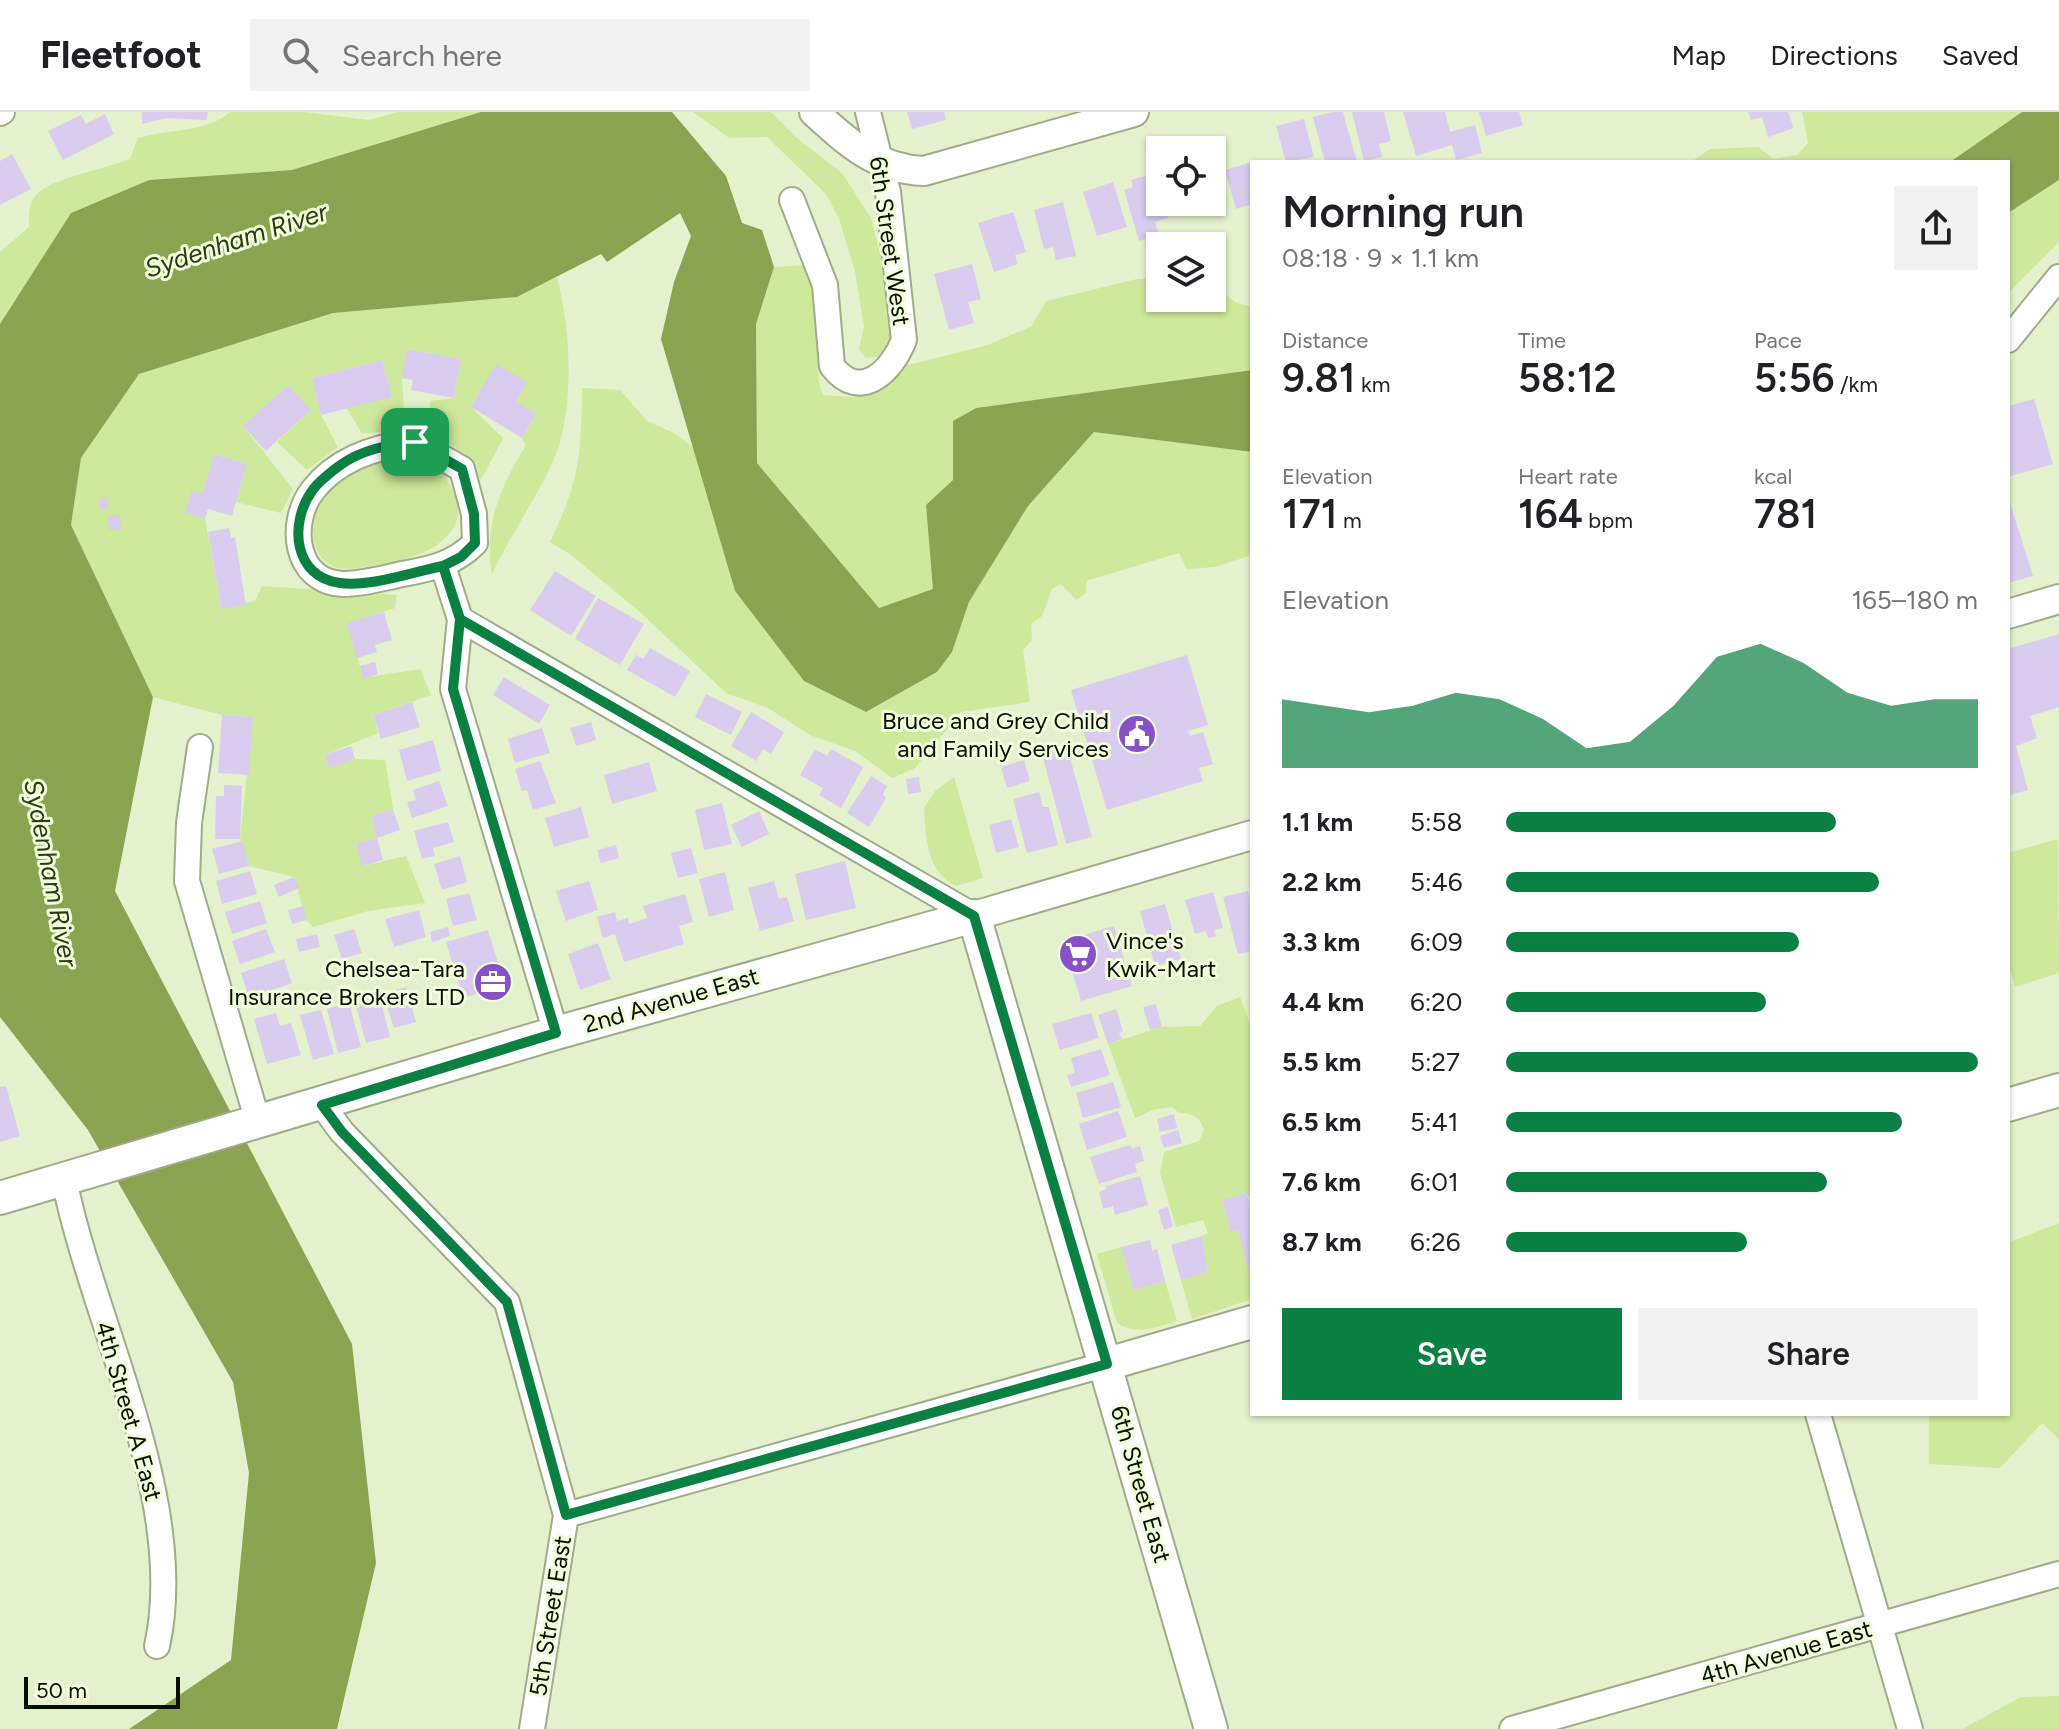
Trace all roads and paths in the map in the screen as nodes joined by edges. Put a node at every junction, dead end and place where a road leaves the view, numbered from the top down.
1 (814, 112) edge
2 (868, 112) edge
3 (1134, 112) edge
4 (883, 164) junction
5 (792, 200) dead end
6 (2059, 277) edge
7 (2010, 338) edge
8 (443, 566) junction
9 (2059, 599) edge
10 (2010, 613) edge
11 (460, 619) junction
12 (200, 747) dead end
13 (1250, 836) edge
14 (974, 916) junction
15 (556, 1033) junction
16 (2059, 1090) edge
17 (2010, 1104) edge
18 (322, 1105) junction
19 (258, 1122) junction
20 (64, 1179) junction
21 (0, 1198) edge
22 (1250, 1323) edge
23 (1107, 1364) junction
24 (1819, 1416) edge
25 (566, 1515) junction
26 (2059, 1574) edge
27 (1879, 1626) junction
28 (157, 1646) dead end
29 (532, 1729) edge
30 (1211, 1729) edge
31 (1512, 1729) edge
32 (1910, 1729) edge

1 - 4 street
2 - 4 street, 6th Street West
3 - 4 street
4 - 5 street, 6th Street West
6 - 7 street
8 - 8 street
8 - 11 street
9 - 10 street
11 - 14 street
11 - 15 street
12 - 19 street
13 - 14 street, 2nd Avenue East
14 - 15 main road, 2nd Avenue East
14 - 23 main road, 6th Street East
15 - 18 main road, 2nd Avenue East
16 - 17 main road
18 - 19 main road, 2nd Avenue East
18 - 25 street, 5th Street East
19 - 20 main road, 2nd Avenue East
20 - 21 main road, 2nd Avenue East
20 - 28 street, 4th Street A East
22 - 23 main road
23 - 25 street
23 - 30 main road, 6th Street East
24 - 27 street
25 - 29 street, 5th Street East
26 - 27 street, 4th Avenue East
27 - 31 street, 4th Avenue East
27 - 32 street

